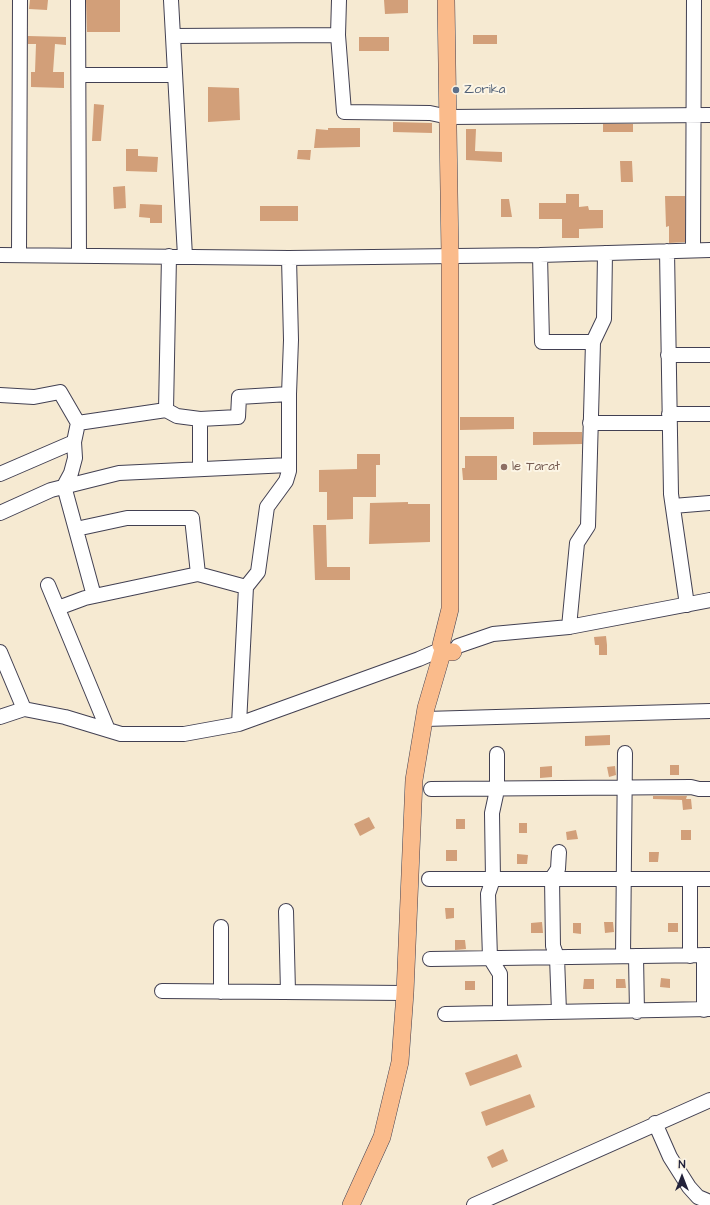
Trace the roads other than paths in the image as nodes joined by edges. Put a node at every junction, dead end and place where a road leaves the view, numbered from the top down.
1 (20, 0) edge
2 (78, 0) edge
3 (171, 0) edge
4 (339, 0) edge
5 (446, 0) edge
6 (694, 0) edge
7 (338, 35) junction
8 (173, 36) junction
9 (78, 75) junction
10 (175, 75) junction
11 (710, 115) edge
12 (694, 116) junction
13 (449, 117) junction
14 (693, 250) junction
15 (710, 250) edge
16 (667, 251) junction
17 (605, 253) junction
18 (0, 255) edge
19 (19, 255) junction
20 (450, 255) junction
21 (540, 255) junction
22 (80, 256) junction
23 (169, 256) junction
24 (185, 256) junction
25 (289, 258) junction
26 (593, 342) junction
27 (668, 355) junction
28 (710, 355) edge
29 (289, 394) junction
30 (0, 395) edge
31 (166, 410) junction
32 (710, 414) edge
33 (200, 419) junction
34 (669, 419) junction
35 (78, 423) junction
36 (590, 423) junction
37 (74, 442) junction
38 (290, 465) junction
39 (200, 469) junction
40 (0, 474) edge
41 (64, 486) junction
42 (710, 503) edge
43 (672, 506) junction
44 (0, 513) edge
45 (76, 529) junction
46 (198, 574) junction
47 (48, 585) dead end
48 (246, 587) junction
49 (94, 596) junction
50 (710, 600) edge
51 (687, 605) junction
52 (58, 608) junction
53 (569, 627) junction
54 (449, 643) junction
55 (0, 652) edge
56 (24, 709) junction
57 (710, 711) edge
58 (426, 714) junction
59 (0, 717) edge
60 (239, 724) junction
61 (108, 730) junction
62 (497, 754) dead end
63 (625, 754) dead end
64 (625, 787) junction
65 (431, 789) dead end
66 (710, 789) edge
67 (497, 790) junction
68 (559, 852) dead end
69 (493, 878) junction
70 (552, 878) junction
71 (624, 878) junction
72 (429, 879) dead end
73 (690, 879) junction
74 (710, 879) edge
75 (286, 911) dead end
76 (221, 927) dead end
77 (707, 955) edge
78 (629, 956) junction
79 (690, 956) junction
80 (557, 957) junction
81 (490, 958) junction
82 (430, 959) dead end
83 (162, 991) dead end
84 (221, 992) junction
85 (288, 992) junction
86 (405, 993) junction
87 (707, 1010) edge
88 (500, 1012) junction
89 (559, 1012) junction
90 (637, 1012) junction
91 (445, 1014) dead end
92 (710, 1100) edge
93 (655, 1123) junction
94 (497, 1201) edge
95 (710, 1202) edge
96 (351, 1205) edge
97 (474, 1205) edge

1 - 19 street
2 - 9 street
3 - 8 street
4 - 7 street
5 - 13 main road
6 - 12 street
7 - 8 street
7 - 13 street
8 - 10 street
9 - 10 street
9 - 22 street
10 - 24 street
11 - 12 street
12 - 13 street
12 - 14 street
13 - 20 main road
14 - 15 street
14 - 16 street
16 - 17 street
16 - 27 street
17 - 21 street
17 - 26 street
18 - 19 street
19 - 22 street
20 - 21 street
20 - 25 street
20 - 54 main road
21 - 26 street
22 - 23 street
23 - 24 street
23 - 31 street
24 - 25 street
25 - 29 street
26 - 36 street
27 - 28 street
27 - 34 street
29 - 33 street
29 - 38 street
30 - 35 street
31 - 33 street
31 - 35 street
32 - 34 street
33 - 39 street
34 - 36 street
34 - 43 street
35 - 37 street
36 - 53 street
37 - 40 street
37 - 41 street
38 - 39 street
38 - 48 street
39 - 41 street
41 - 44 street
41 - 45 street
42 - 43 street
43 - 51 street
45 - 46 street
45 - 49 street
46 - 48 street
46 - 49 street
47 - 52 street
48 - 60 street
49 - 52 street
50 - 51 street
51 - 53 street
52 - 61 street
53 - 54 street
54 - 58 main road
54 - 60 street
55 - 56 street
56 - 59 street
56 - 61 street
57 - 58 street
58 - 86 main road
60 - 61 street
62 - 67 street
63 - 64 street
64 - 66 street
64 - 67 street
64 - 71 street
65 - 67 street
67 - 69 street
68 - 70 street
69 - 70 street
69 - 72 street
69 - 81 street
70 - 71 street
70 - 80 street
71 - 73 street
71 - 78 street
73 - 74 street
73 - 79 street
75 - 85 street
76 - 84 street
77 - 79 street
77 - 87 street
78 - 79 street
78 - 80 street
78 - 90 street
80 - 81 street
80 - 89 street
81 - 82 street
81 - 88 street
83 - 84 street
84 - 85 street
85 - 86 street
86 - 96 main road
87 - 90 street
88 - 89 street
88 - 91 street
89 - 90 street
92 - 93 street
93 - 94 street
93 - 95 street
94 - 97 street

